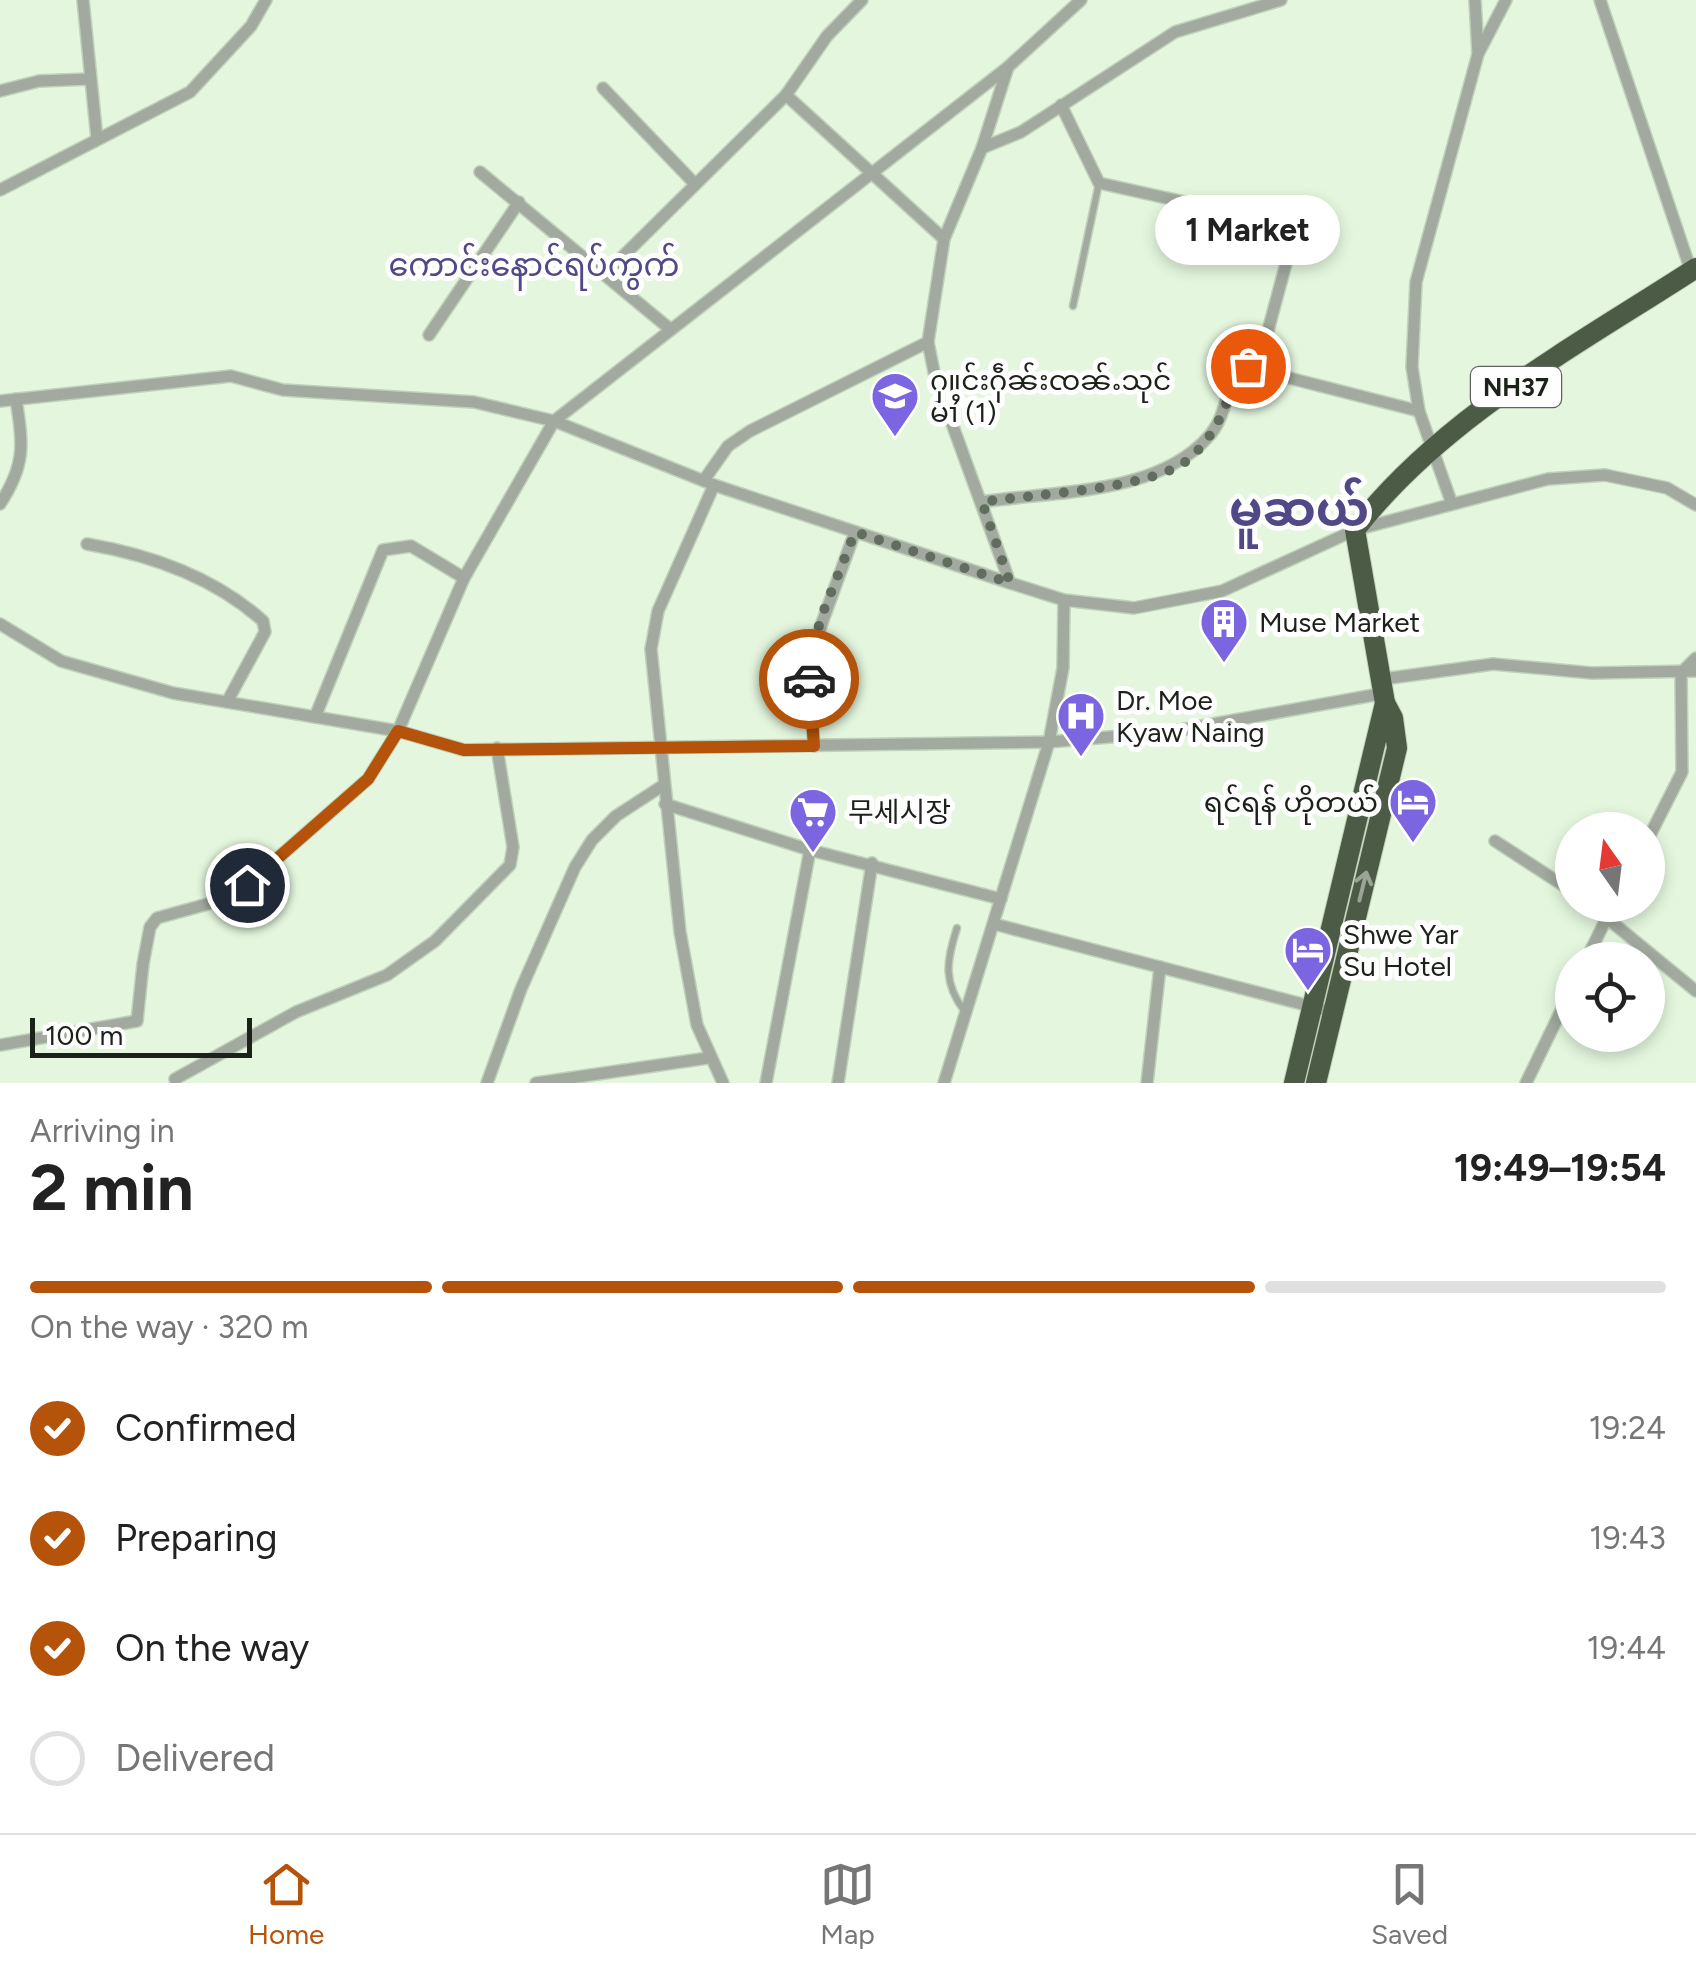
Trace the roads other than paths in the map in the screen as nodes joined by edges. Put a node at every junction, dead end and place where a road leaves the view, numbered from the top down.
1 (83, 0) edge
2 (266, 0) edge
3 (862, 0) edge
4 (1281, 0) edge
5 (1475, 0) edge
6 (1506, 0) edge
7 (1600, 0) edge
8 (1078, 1) edge
9 (1478, 54) junction
10 (1008, 67) junction
11 (90, 79) junction
12 (603, 88) dead end
13 (0, 91) edge
14 (786, 95) junction
15 (1061, 105) junction
16 (97, 138) junction
17 (982, 148) junction
18 (874, 171) junction
19 (480, 172) dead end
20 (1098, 182) junction
21 (695, 184) junction
22 (0, 190) edge
23 (518, 202) junction
24 (944, 239) junction
25 (1694, 270) edge
26 (606, 272) junction
27 (1073, 306) dead end
28 (670, 329) junction
29 (429, 335) dead end
30 (928, 342) junction
31 (1258, 368) junction
32 (16, 399) junction
33 (0, 402) edge
34 (1419, 411) junction
35 (554, 421) junction
36 (1434, 452) junction
37 (709, 482) junction
38 (982, 502) junction
39 (0, 504) edge
40 (1452, 504) junction
41 (1696, 505) edge
42 (1355, 530) junction
43 (855, 532) junction
44 (87, 544) dead end
45 (464, 578) junction
46 (1010, 583) junction
47 (1064, 600) junction
48 (0, 624) edge
49 (1696, 658) edge
50 (1696, 670) edge
51 (1680, 673) junction
52 (1384, 692) junction
53 (227, 702) junction
54 (315, 717) junction
55 (398, 731) junction
56 (1049, 742) junction
57 (814, 746) junction
58 (660, 747) junction
59 (497, 748) junction
60 (1696, 770) edge
61 (1682, 772) junction
62 (662, 786) junction
63 (664, 804) junction
64 (1662, 812) edge
65 (1495, 840) dead end
66 (810, 850) junction
67 (872, 863) junction
68 (1555, 880) edge
69 (1001, 899) junction
70 (1622, 922) edge
71 (994, 924) junction
72 (957, 928) dead end
73 (1160, 967) junction
74 (1696, 991) edge
75 (1312, 1006) junction
76 (966, 1012) junction
77 (1333, 1012) junction
78 (1555, 1023) edge
79 (0, 1045) edge
80 (708, 1058) junction
81 (175, 1079) dead end
82 (487, 1083) edge
83 (536, 1083) edge
84 (723, 1083) edge
85 (766, 1083) edge
86 (838, 1083) edge
87 (944, 1083) edge
88 (1147, 1083) edge
89 (1294, 1083) edge
90 (1316, 1083) edge
91 (1526, 1083) edge

1 - 11 street
2 - 16 street
3 - 14 street
4 - 15 street
5 - 9 street
6 - 9 street
7 - 25 street
8 - 10 street
9 - 34 street
10 - 17 street
10 - 18 street
11 - 13 street
11 - 16 street
12 - 21 street
14 - 18 street
14 - 21 street
15 - 17 street
15 - 20 street
16 - 22 street
17 - 24 street
18 - 24 street
18 - 28 street
19 - 23 street
20 - 27 lane
20 - 31 street
21 - 26 street
23 - 26 street
23 - 29 street
24 - 30 street
25 - 36 highway, NH37
26 - 28 street
28 - 35 street
30 - 37 street
30 - 38 street
31 - 34 street
31 - 38 street
32 - 33 street
32 - 35 street
32 - 39 street
34 - 36 street
35 - 37 street
35 - 45 street
36 - 40 street
36 - 42 highway, NH37
37 - 43 street
37 - 58 street
38 - 46 street
40 - 41 street
40 - 42 street
42 - 47 street
42 - 52 highway
43 - 46 street
43 - 57 street
44 - 53 street
45 - 54 street
45 - 55 street
46 - 47 street
47 - 56 street
48 - 53 street
49 - 51 street
50 - 51 street
51 - 52 street
51 - 61 street
52 - 56 street
52 - 75 highway
77 -> 52 highway
53 - 54 street
54 - 55 street
55 - 59 street
55 - 79 street
56 - 57 street
56 - 69 street
57 - 58 street
58 - 59 street
58 - 62 street
59 - 81 street
60 - 61 street
61 - 64 street
62 - 63 street
62 - 82 street
63 - 66 street
63 - 80 street
65 - 68 street
66 - 67 street
66 - 85 street
67 - 69 street
67 - 86 street
69 - 71 street
70 - 74 street
71 - 73 street
71 - 76 street
72 - 76 lane
73 - 75 street
73 - 88 street
75 - 77 street
75 - 89 highway
76 - 87 street
77 - 90 highway
78 - 91 street
80 - 83 street
80 - 84 street

